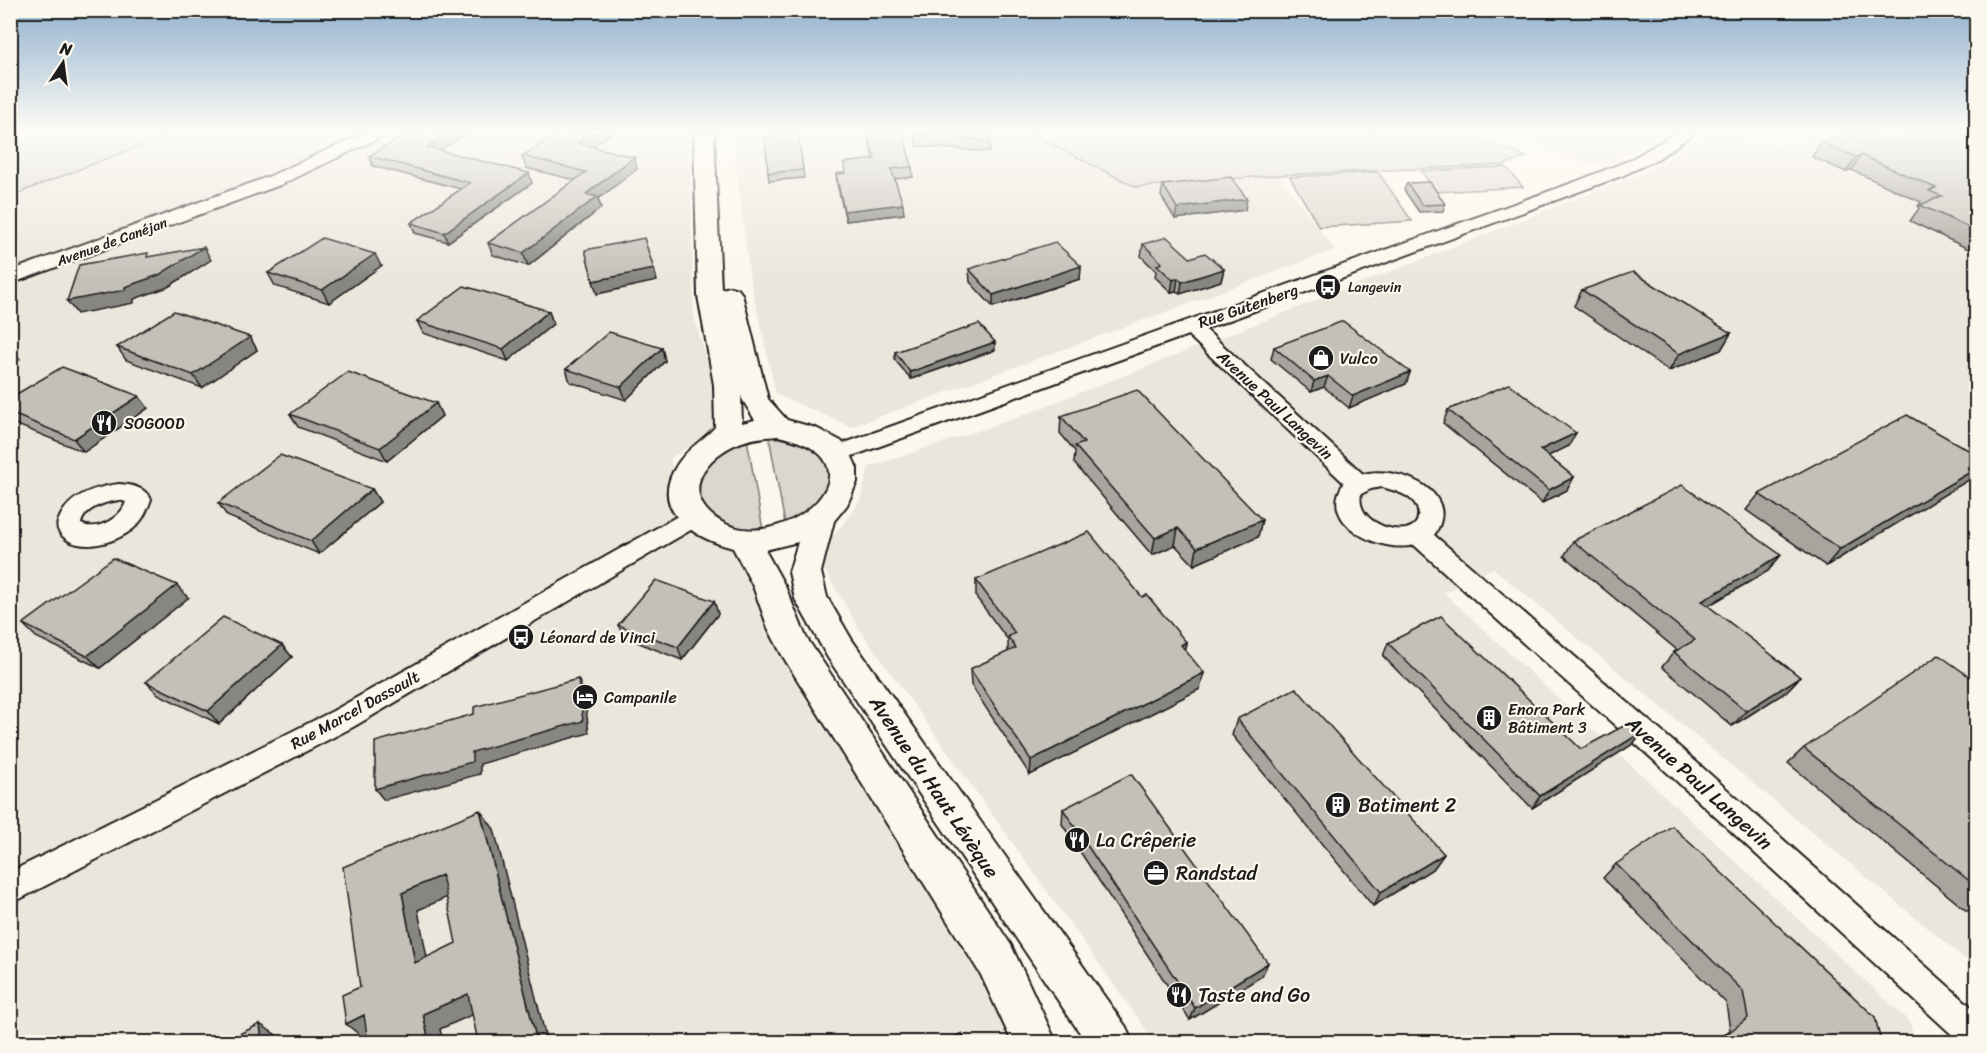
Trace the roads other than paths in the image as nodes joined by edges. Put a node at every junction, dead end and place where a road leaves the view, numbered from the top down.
1 (271, 182) edge
2 (705, 182) edge
3 (722, 182) edge
4 (1591, 182) edge
5 (10, 278) edge
6 (1190, 327) junction
7 (778, 428) junction
8 (718, 441) junction
9 (836, 453) junction
10 (1359, 484) junction
11 (821, 516) junction
12 (693, 518) junction
13 (1418, 535) junction
14 (744, 540) junction
15 (10, 889) edge
16 (1977, 1035) edge
17 (1034, 1042) edge
18 (1111, 1042) edge

1 - 5 street, Avenue de Canéjan
2 - 8 main road
3 - 7 main road
4 - 6 street, Rue Gutenberg
6 - 9 street, Rue Gutenberg
6 - 10 street, Avenue Paul Langevin
7 - 8 main road
7 - 9 main road
8 - 12 main road
9 - 11 main road
10 - 13 street
10 - 13 street
11 - 14 main road
11 - 18 main road, Avenue du Haut Lévèque
12 - 14 main road
12 - 15 street, Rue Marcel Dassault
13 - 16 street, Avenue Paul Langevin
14 - 17 main road

